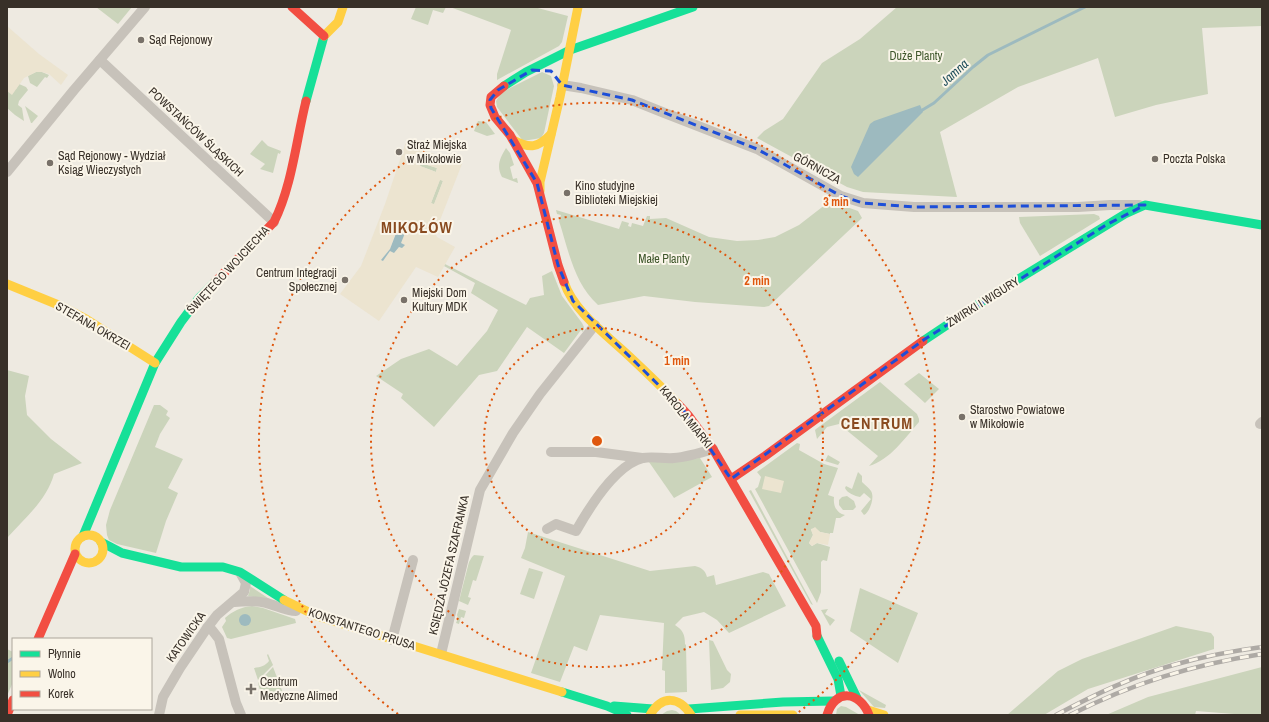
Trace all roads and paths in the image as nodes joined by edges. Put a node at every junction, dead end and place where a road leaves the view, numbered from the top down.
1 (145, 7) edge
2 (292, 7) edge
3 (343, 7) edge
4 (578, 7) edge
5 (693, 7) edge
6 (324, 36) junction
7 (570, 50) junction
8 (100, 60) junction
9 (532, 70) junction
10 (562, 85) junction
11 (551, 134) junction
12 (513, 140) junction
13 (7, 172) edge
14 (540, 198) junction
15 (1146, 205) junction
16 (274, 222) junction
17 (1262, 225) edge
18 (7, 284) edge
19 (595, 325) junction
20 (155, 363) junction
21 (713, 449) junction
22 (551, 452) dead end
23 (644, 458) junction
24 (731, 479) junction
25 (92, 515) junction
26 (547, 529) dead end
27 (83, 536) junction
28 (100, 540) junction
29 (121, 552) junction
30 (76, 554) junction
31 (102, 555) junction
32 (413, 560) dead end
33 (86, 563) junction
34 (240, 572) junction
35 (64, 580) junction
36 (234, 602) junction
37 (308, 612) junction
38 (816, 626) junction
39 (207, 628) junction
40 (38, 638) edge
41 (392, 640) junction
42 (440, 654) junction
43 (841, 696) junction
44 (857, 698) junction
45 (833, 701) junction
46 (12, 702) edge
47 (607, 706) junction
48 (652, 712) edge
49 (690, 712) edge
50 (869, 713) edge
51 (7, 715) edge
52 (159, 715) edge
53 (240, 715) edge
54 (627, 715) edge
55 (740, 715) edge
56 (793, 715) edge
57 (827, 715) edge
58 (884, 715) edge

1 - 8 street
2 - 6 street
3 - 6 street
4 - 7 street
5 - 7 street
6 - 16 street, ŚWIĘTEGO WOJCIECHA
7 - 9 street
7 - 10 street
8 - 13 street
8 - 16 street, POWSTAŃCÓW ŚLĄSKICH
9 - 10 street
9 - 12 street
10 - 11 street
10 - 15 street, GÓRNICZA
11 - 12 street
11 - 14 street, KAROLA MIARKI
12 - 14 street, KAROLA MIARKI
14 - 19 street, KAROLA MIARKI
15 - 17 street
15 - 24 street, ŻWIRKI I WIGURY
16 - 20 street, ŚWIĘTEGO WOJCIECHA
18 - 20 street, STEFANA OKRZEI
19 - 21 street, KAROLA MIARKI
19 - 42 street, KSIĘDZA JÓZEFA SZAFRANKA
20 - 25 street, ŚWIĘTEGO WOJCIECHA
21 - 23 street
21 - 24 street, KAROLA MIARKI
22 - 23 street
23 - 26 street
24 - 38 street, KAROLA MIARKI
25 - 27 street, ŚWIĘTEGO WOJCIECHA
25 - 28 street
27 - 28 street
27 - 30 street
28 - 29 street, KONSTANTEGO PRUSA
28 - 31 street
29 - 31 street, KONSTANTEGO PRUSA
29 - 34 street, KONSTANTEGO PRUSA
30 - 33 street
30 - 35 street
31 - 33 street
32 - 41 street
33 - 35 street
34 - 36 street, KATOWICKA
34 - 37 street, KONSTANTEGO PRUSA
35 - 40 street
36 - 37 street
36 - 39 street, KATOWICKA
37 - 41 street, KONSTANTEGO PRUSA
38 - 43 street, KAROLA MIARKI
38 - 44 street, KAROLA MIARKI
39 - 52 street, KATOWICKA
39 - 53 street
41 - 42 street, KONSTANTEGO PRUSA
42 - 47 street, KONSTANTEGO PRUSA
43 - 44 street
43 - 45 street
44 - 50 street, KAROLA MIARKI
45 - 49 street
45 - 57 street
46 - 51 street
47 - 48 street, KONSTANTEGO PRUSA
47 - 54 street, KONSTANTEGO PRUSA
48 - 49 street
50 - 58 street
55 - 56 street

